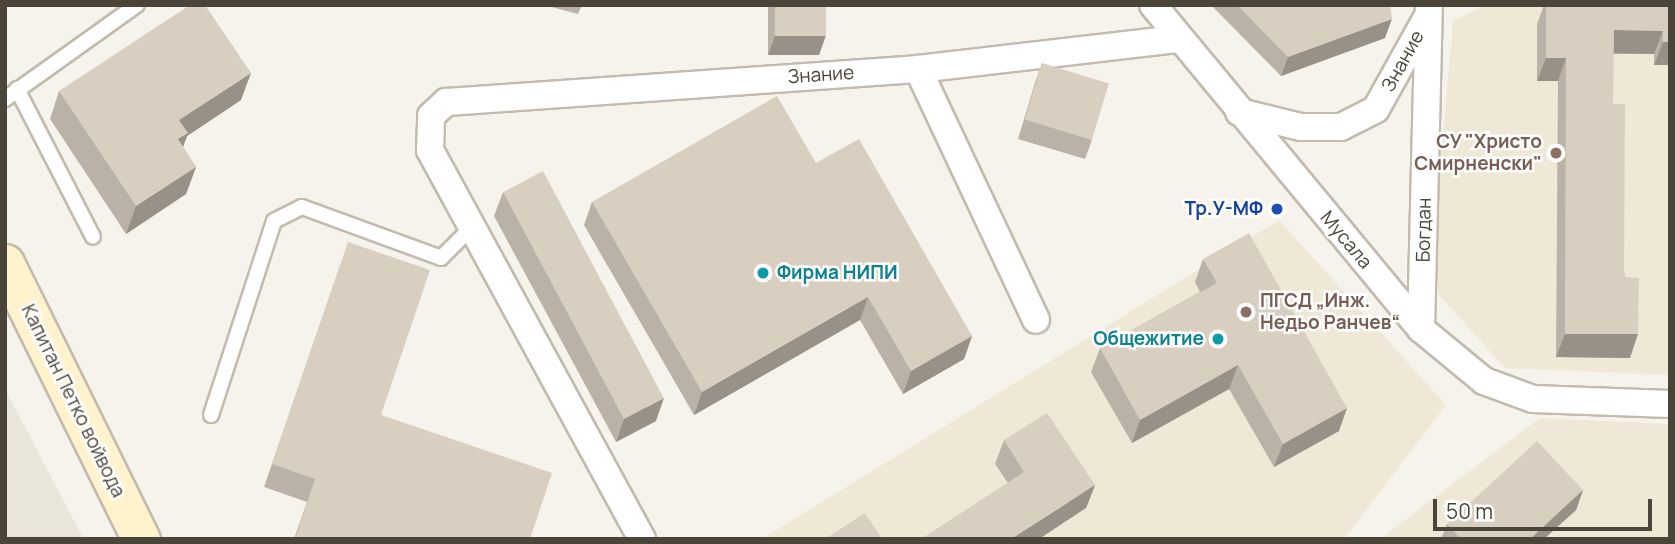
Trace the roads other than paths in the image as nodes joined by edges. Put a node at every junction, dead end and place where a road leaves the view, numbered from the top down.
1 (136, 5) edge
2 (1153, 5) edge
3 (1434, 8) edge
4 (1179, 39) junction
5 (918, 69) junction
6 (17, 89) junction
7 (5, 99) edge
8 (1239, 112) junction
9 (472, 228) junction
10 (93, 237) dead end
11 (5, 263) edge
12 (1036, 320) dead end
13 (1421, 330) junction
14 (1670, 404) edge
15 (211, 415) dead end
16 (141, 539) edge
17 (642, 539) edge

1 - 6 lane
2 - 4 street, Мусала
3 - 8 street, Знание
3 - 13 street, Богдан
4 - 5 street, Знание
4 - 8 street, Мусала
5 - 9 street, Знание
5 - 12 street
6 - 7 lane
6 - 10 lane
8 - 13 street, Мусала
9 - 15 lane
9 - 17 street
11 - 16 street, Капитан Петко войвода
13 - 14 street, Мусала

